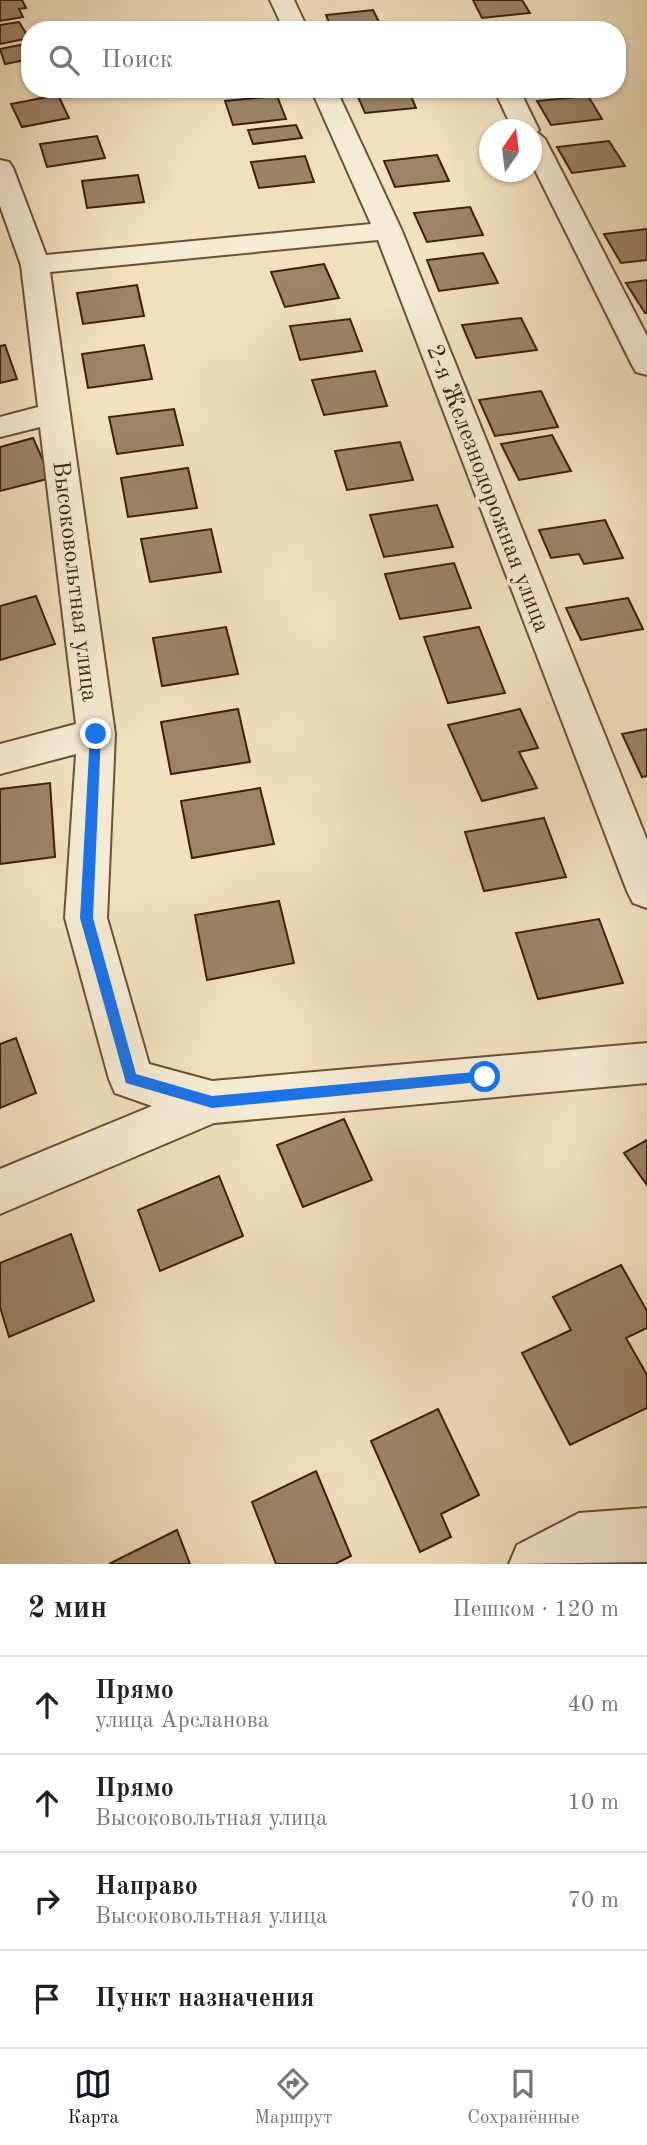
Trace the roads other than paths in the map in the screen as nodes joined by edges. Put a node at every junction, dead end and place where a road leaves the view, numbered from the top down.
1 (282, 0) edge
2 (292, 21) edge
3 (327, 98) edge
4 (510, 98) edge
5 (521, 119) edge
6 (542, 160) edge
7 (0, 168) edge
8 (9, 219) edge
9 (388, 231) junction
10 (35, 265) junction
11 (647, 365) edge
12 (55, 413) junction
13 (0, 427) edge
14 (96, 734) junction
15 (0, 759) edge
16 (647, 891) edge
17 (647, 1063) edge
18 (212, 1102) junction
19 (0, 1192) edge
20 (647, 1535) edge
21 (536, 1564) edge

1 - 2 street
3 - 9 street, 2-я Железнодорожная улица
4 - 5 street
6 - 11 street
7 - 8 street, Высоковольтная улица
8 - 10 street, Высоковольтная улица
9 - 10 street
9 - 16 street, 2-я Железнодорожная улица
10 - 12 street, Высоковольтная улица
12 - 13 street
12 - 14 street, Высоковольтная улица
14 - 15 street
14 - 18 street, Высоковольтная улица
17 - 18 street
18 - 19 street
20 - 21 street

